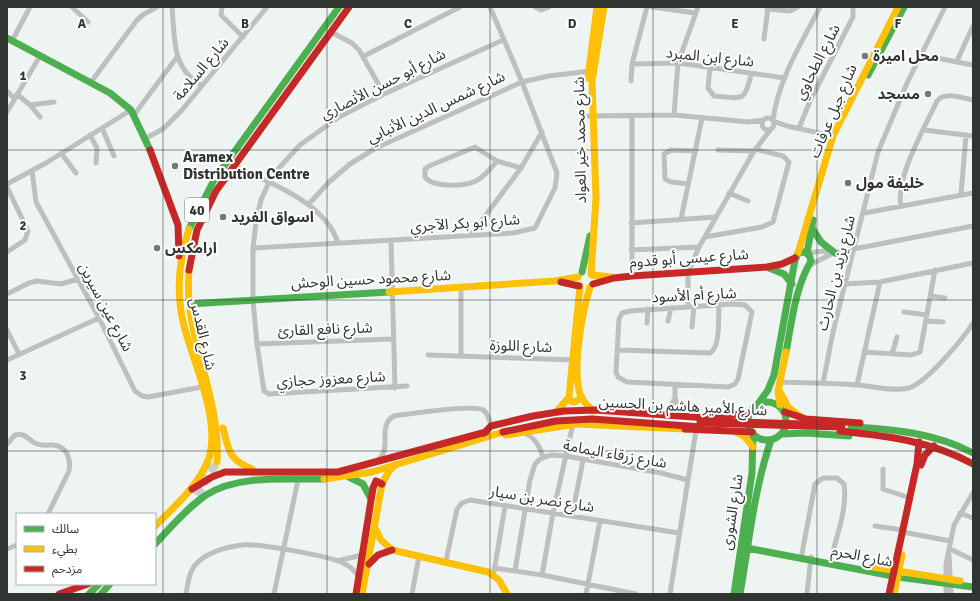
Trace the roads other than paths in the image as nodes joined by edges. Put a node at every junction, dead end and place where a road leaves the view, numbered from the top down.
1 (30, 7) edge
2 (73, 7) edge
3 (157, 7) edge
4 (172, 7) edge
5 (222, 7) edge
6 (267, 7) edge
7 (339, 7) edge
8 (349, 7) edge
9 (460, 7) edge
10 (490, 7) edge
11 (535, 7) edge
12 (549, 7) edge
13 (597, 7) edge
14 (604, 7) edge
15 (647, 7) edge
16 (652, 7) edge
17 (698, 7) edge
18 (798, 7) edge
19 (820, 7) edge
20 (853, 7) edge
21 (898, 7) edge
22 (904, 7) edge
23 (945, 7) edge
24 (768, 8) edge
25 (679, 9) edge
26 (695, 13) junction
27 (88, 22) dead end
28 (973, 26) edge
29 (331, 32) junction
30 (243, 37) junction
31 (764, 39) dead end
32 (9, 40) edge
33 (503, 40) junction
34 (40, 56) junction
35 (364, 56) junction
36 (921, 56) junction
37 (177, 57) junction
38 (957, 61) junction
39 (678, 63) junction
40 (632, 64) junction
41 (973, 65) edge
42 (710, 68) junction
43 (591, 71) junction
44 (751, 74) junction
45 (785, 78) junction
46 (631, 81) dead end
47 (90, 82) junction
48 (522, 82) junction
49 (202, 86) junction
50 (7, 91) edge
51 (384, 94) junction
52 (16, 96) junction
53 (973, 100) edge
54 (54, 102) dead end
55 (30, 105) junction
56 (774, 108) junction
57 (7, 112) edge
58 (133, 112) junction
59 (674, 115) junction
60 (590, 116) junction
61 (632, 116) junction
62 (40, 117) dead end
63 (702, 118) junction
64 (764, 123) junction
65 (773, 124) junction
66 (102, 128) junction
67 (799, 128) junction
68 (924, 130) junction
69 (542, 132) junction
70 (90, 135) junction
71 (966, 135) junction
72 (834, 136) junction
73 (973, 136) edge
74 (146, 138) junction
75 (760, 141) junction
76 (718, 150) dead end
77 (754, 150) junction
78 (696, 151) junction
79 (61, 153) junction
80 (114, 156) dead end
81 (497, 161) junction
82 (96, 163) dead end
83 (234, 166) junction
84 (521, 168) junction
85 (32, 171) junction
86 (76, 173) dead end
87 (269, 182) junction
88 (7, 184) edge
89 (688, 184) junction
90 (7, 188) edge
91 (729, 193) junction
92 (973, 193) edge
93 (960, 194) junction
94 (748, 201) dead end
95 (308, 205) junction
96 (901, 206) junction
97 (864, 213) junction
98 (716, 217) junction
99 (681, 219) junction
100 (631, 223) junction
101 (178, 225) junction
102 (973, 226) edge
103 (812, 228) junction
104 (188, 230) junction
105 (471, 235) junction
106 (705, 237) junction
107 (391, 240) junction
108 (338, 243) junction
109 (699, 247) junction
110 (253, 248) junction
111 (854, 249) junction
112 (632, 250) junction
113 (7, 252) edge
114 (834, 253) junction
115 (802, 254) junction
116 (179, 262) junction
117 (973, 263) edge
118 (767, 267) junction
119 (808, 267) junction
120 (935, 270) junction
121 (688, 273) junction
122 (632, 276) junction
123 (78, 279) junction
124 (586, 280) junction
125 (880, 282) junction
126 (792, 284) junction
127 (845, 284) junction
128 (460, 288) junction
129 (394, 292) junction
130 (7, 294) edge
131 (931, 296) junction
132 (945, 298) dead end
133 (253, 300) junction
134 (189, 304) junction
135 (718, 305) junction
136 (688, 306) junction
137 (694, 306) junction
138 (671, 308) junction
139 (648, 309) junction
140 (904, 312) dead end
141 (99, 318) junction
142 (927, 318) junction
143 (668, 321) dead end
144 (943, 322) dead end
145 (647, 323) dead end
146 (973, 323) edge
147 (192, 326) junction
148 (692, 327) dead end
149 (7, 330) edge
150 (897, 336) dead end
151 (393, 339) junction
152 (257, 344) junction
153 (618, 350) junction
154 (864, 352) junction
155 (19, 354) junction
156 (892, 354) junction
157 (428, 356) dead end
158 (461, 356) junction
159 (7, 360) edge
160 (576, 360) junction
161 (823, 383) junction
162 (675, 385) junction
163 (857, 385) junction
164 (407, 386) dead end
165 (202, 387) junction
166 (395, 388) junction
167 (776, 388) junction
168 (569, 397) junction
169 (582, 397) junction
170 (675, 398) junction
171 (758, 404) junction
172 (782, 408) junction
173 (557, 411) junction
174 (594, 411) junction
175 (750, 413) junction
176 (666, 415) junction
177 (682, 416) junction
178 (734, 417) junction
179 (803, 418) junction
180 (573, 424) junction
181 (700, 427) junction
182 (488, 429) junction
183 (732, 432) junction
184 (880, 432) junction
185 (523, 433) junction
186 (752, 433) junction
187 (781, 434) junction
188 (806, 434) junction
189 (496, 435) junction
190 (770, 440) junction
191 (919, 442) junction
192 (7, 444) edge
193 (934, 446) junction
194 (227, 447) junction
195 (212, 451) junction
196 (753, 452) junction
197 (386, 455) junction
198 (566, 456) junction
199 (543, 457) junction
200 (765, 457) junction
201 (971, 459) edge
202 (583, 460) junction
203 (217, 462) tunnel mouth
204 (397, 464) junction
205 (237, 468) junction
206 (883, 469) dead end
207 (973, 469) edge
208 (254, 472) junction
209 (347, 476) junction
210 (212, 477) junction
211 (298, 480) junction
212 (688, 480) junction
213 (248, 483) junction
214 (382, 484) junction
215 (229, 487) junction
216 (217, 489) junction
217 (192, 493) junction
218 (973, 493) edge
219 (910, 498) junction
220 (371, 499) junction
221 (505, 506) junction
222 (527, 509) junction
223 (48, 513) edge
224 (553, 513) junction
225 (960, 513) junction
226 (572, 516) junction
227 (973, 518) edge
228 (600, 521) junction
229 (156, 525) edge
230 (875, 526) dead end
231 (375, 528) junction
232 (904, 531) junction
233 (679, 533) junction
234 (156, 537) edge
235 (950, 541) junction
236 (156, 543) edge
237 (748, 547) junction
238 (283, 550) junction
239 (392, 550) junction
240 (949, 551) junction
241 (362, 555) junction
242 (419, 556) junction
243 (806, 558) junction
244 (973, 560) edge
245 (336, 561) junction
246 (446, 561) junction
247 (831, 562) junction
248 (368, 564) junction
249 (494, 572) junction
250 (515, 572) junction
251 (896, 574) junction
252 (542, 575) junction
253 (359, 578) junction
254 (949, 584) edge
255 (81, 585) edge
256 (98, 585) edge
257 (109, 585) edge
258 (588, 586) junction
259 (68, 587) edge
260 (973, 587) edge
261 (59, 594) edge
262 (89, 594) edge
263 (101, 594) edge
264 (186, 594) edge
265 (274, 594) edge
266 (356, 594) edge
267 (362, 594) edge
268 (412, 594) edge
269 (507, 594) edge
270 (586, 594) edge
271 (636, 594) edge
272 (670, 594) edge
273 (734, 594) edge
274 (740, 594) edge
275 (807, 594) edge
276 (889, 594) edge
277 (894, 594) edge
278 (946, 594) edge

1 - 32 street
2 - 27 street
3 - 47 street
4 - 37 street
5 - 30 street
6 - 30 street, شارع السلامة
7 - 104 main road, شارع القدس / 40
8 - 29 main road, شارع القدس / 40
9 - 35 street
10 - 33 street, شارع ابو بكر الآجري
11 - 12 street
13 - 43 main road, شارع محمد خير العواد
14 - 43 main road, شارع محمد خير العواد
15 - 40 street
16 - 25 street
17 - 26 street
18 - 24 street
19 - 45 street
20 - 67 street, شارع الطحاوي
21 - 72 main road, شارع جبل عرفات
22 - 103 main road, شارع جبل عرفات
23 - 36 street, شارع يزيد بن الحارث
24 - 31 street
25 - 26 street
26 - 39 street
28 - 38 street
29 - 35 street
29 - 83 main road, شارع القدس / 40
30 - 49 street, شارع السلامة
32 - 34 main road
33 - 48 street, شارع ابو بكر الآجري
33 - 51 street, شارع أبو حسن الأنصاري
34 - 47 main road
34 - 52 street
35 - 51 street
36 - 38 street
36 - 97 street, شارع يزيد بن الحارث
37 - 49 street
37 - 58 street
38 - 41 street
39 - 40 street, شارع ابن المبرد
39 - 42 street, شارع ابن المبرد
39 - 59 street
40 - 46 street
42 - 44 street, شارع ابن المبرد
42 - 44 street
43 - 48 street, شارع شمس الدين الأنبابي
43 - 60 main road, شارع محمد خير العواد
44 - 45 street, شارع ابن المبرد
45 - 56 street
47 - 58 main road
48 - 69 street, شارع ابو بكر الآجري
48 - 95 street, شارع شمس الدين الأنبابي
49 - 74 street, شارع السلامة
50 - 52 street
51 - 87 street, شارع أبو حسن الأنصاري
52 - 55 street
52 - 57 street
53 - 68 street
54 - 55 street
55 - 62 street
56 - 64 street
56 - 65 street
58 - 66 street
58 - 74 main road
59 - 61 street
59 - 63 street
60 - 61 street
60 - 124 main road, شارع محمد خير العواد
61 - 100 street
63 - 64 street
63 - 78 street
64 - 65 street
64 - 65 street
64 - 75 street
65 - 67 street
65 - 75 street
66 - 70 street
66 - 80 street
67 - 72 street
68 - 71 street
68 - 96 street
69 - 84 street
69 - 105 street, شارع ابو بكر الآجري
70 - 79 street
70 - 82 street
71 - 73 street
71 - 93 street
72 - 115 main road, شارع جبل عرفات
74 - 101 main road
75 - 77 street
76 - 77 street
77 - 91 street
77 - 106 street
78 - 89 street
78 - 89 street
79 - 85 street
79 - 86 street
81 - 81 street
81 - 84 street
83 - 87 street
83 - 134 main road, شارع القدس / 40
84 - 105 street
85 - 88 street
85 - 123 street, شارع عين سيرين
87 - 95 street
87 - 110 street, شارع أبو حسن الأنصاري
89 - 99 street
90 - 113 street
91 - 94 street
91 - 98 street
92 - 93 street
93 - 96 street
95 - 108 street
96 - 97 street
97 - 111 street, شارع يزيد بن الحارث
98 - 99 street
98 - 106 street
99 - 100 street
100 - 112 street
101 - 104 main road
101 - 116 main road
102 - 111 street
103 - 114 main road
103 - 115 main road, شارع جبل عرفات
104 - 116 main road, شارع القدس / 40
105 - 107 street, شارع ابو بكر الآجري
106 - 109 street
107 - 108 street, شارع ابو بكر الآجري
107 - 129 street, شارع معزوز حجازي
108 - 110 street, شارع ابو بكر الآجري
109 - 112 street
109 - 121 street
110 - 133 street, شارع أبو حسن الأنصاري
111 - 114 street
111 - 127 street, شارع يزيد بن الحارث
112 - 122 street
114 - 115 street
114 - 119 street
115 - 118 main road, شارع عيسى أبو قدوم
115 - 119 main road, شارع جبل عرفات
115 - 126 main road, شارع جبل عرفات
116 - 165 main road, شارع القدس / 40
117 - 120 street
118 - 121 main road, شارع عيسى أبو قدوم
118 - 126 main road, شارع عيسى أبو قدوم
119 - 167 main road, شارع جبل عرفات
120 - 125 street
120 - 131 street
121 - 122 main road, شارع عيسى أبو قدوم
121 - 136 street
122 - 124 main road, شارع عيسى أبو قدوم
123 - 130 street
123 - 141 street, شارع عين سيرين
124 - 128 main road, شارع محمود حسين الوحش
124 - 160 main road, شارع محمد خير العواد
125 - 127 street
125 - 154 street
126 - 167 main road, شارع جبل عرفات
127 - 161 street, شارع يزيد بن الحارث
128 - 129 main road, شارع محمود حسين الوحش
128 - 158 street
129 - 133 main road, شارع محمود حسين الوحش
129 - 151 street, شارع معزوز حجازي
131 - 132 street
131 - 142 street
133 - 134 main road, شارع محمود حسين الوحش
133 - 152 street, شارع معزوز حجازي
134 - 147 main road, شارع القدس / 40
135 - 137 street, شارع أم الأسود
135 - 153 street
135 - 162 street, شارع أم الأسود
136 - 137 street, شارع أم الأسود
136 - 138 street, شارع أم الأسود
137 - 148 street
138 - 139 street, شارع أم الأسود
138 - 143 street
139 - 145 street
139 - 153 street, شارع أم الأسود
140 - 142 street
141 - 155 street
141 - 165 street, شارع عين سيرين
142 - 144 street
142 - 156 street
146 - 163 street
147 - 194 main road
147 - 203 main road, شارع القدس / 40
149 - 155 street
150 - 156 street
151 - 152 street, شارع نافع القارئ
151 - 166 street, شارع معزوز حجازي
152 - 166 street, شارع معزوز حجازي
153 - 162 street, شارع أم الأسود
154 - 156 street
154 - 163 street
155 - 159 street
157 - 158 street, شارع اللوزة
158 - 160 street, شارع اللوزة
160 - 168 main road, شارع محمد خير العواد
160 - 169 main road, شارع محمد خير العواد
161 - 163 street
161 - 167 street
162 - 170 street
164 - 166 street, شارع معزوز حجازي
165 - 195 main road, شارع القدس / 40
167 - 171 main road, شارع جبل عرفات
167 - 172 main road, شارع جبل عرفات
167 - 179 main road
168 - 169 main road
168 - 173 main road
169 - 174 main road
170 - 176 street
170 - 177 street
171 - 172 main road
171 - 175 main road
172 - 179 main road, شارع الأمير هاشم بن الحسين
172 - 187 main road
173 - 174 main road, شارع الأمير هاشم بن الحسين
173 - 182 main road, شارع الأمير هاشم بن الحسين
174 - 176 main road, شارع الأمير هاشم بن الحسين
175 - 178 main road, شارع الأمير هاشم بن الحسين
175 - 186 main road
176 - 177 main road, شارع الأمير هاشم بن الحسين
177 - 178 main road, شارع الأمير هاشم بن الحسين
178 - 183 main road
179 - 184 main road, شارع الأمير هاشم بن الحسين
179 - 188 main road
180 - 181 main road, شارع الأمير هاشم بن الحسين
180 - 185 main road, شارع الأمير هاشم بن الحسين
180 - 198 street
181 - 182 main road, شارع الأمير هاشم بن الحسين
181 - 183 main road, شارع الأمير هاشم بن الحسين
181 - 184 main road, شارع الأمير هاشم بن الحسين, bridge
181 - 189 main road, شارع الأمير هاشم بن الحسين
181 - 212 street
182 - 197 main road, شارع الأمير هاشم بن الحسين
182 - 197 street
183 - 186 main road, شارع الأمير هاشم بن الحسين
183 - 196 main road
184 - 188 main road, شارع الأمير هاشم بن الحسين
184 - 191 main road, شارع الأمير هاشم بن الحسين
184 - 201 main road, شارع الأمير هاشم بن الحسين
185 - 189 main road, شارع الأمير هاشم بن الحسين
185 - 199 street
186 - 190 main road
186 - 196 main road, شارع الشورى
187 - 188 main road, شارع الأمير هاشم بن الحسين
187 - 190 main road
189 - 204 main road, شارع الأمير هاشم بن الحسين
190 - 200 main road, شارع الشورى
191 - 193 main road, شارع الأمير هاشم بن الحسين
191 - 219 main road
192 - 223 street
193 - 201 main road, شارع الأمير هاشم بن الحسين
193 - 219 main road
194 - 195 main road
194 - 205 main road
195 - 217 main road, شارع القدس / 40
196 - 200 main road
196 - 273 main road, شارع الشورى
197 - 208 main road, شارع الأمير هاشم بن الحسين
198 - 199 street, شارع زرقاء اليمامة
198 - 202 street, شارع زرقاء اليمامة
198 - 224 street
199 - 222 street, شارع زرقاء اليمامة
200 - 237 main road, شارع الشورى
201 - 207 street
202 - 212 street, شارع زرقاء اليمامة
202 - 226 street
204 - 209 main road, شارع الأمير هاشم بن الحسين
204 - 214 main road
205 - 208 main road, شارع الأمير هاشم بن الحسين
205 - 210 main road
205 - 215 main road
206 - 219 street
208 - 213 main road
209 - 211 main road, شارع الأمير هاشم بن الحسين
209 - 220 main road
210 - 216 main road
210 - 217 main road, 40
211 - 213 main road, شارع الأمير هاشم بن الحسين
211 - 238 street
212 - 233 street
213 - 215 main road, شارع الأمير هاشم بن الحسين
214 - 220 main road
214 - 231 main road
215 - 216 main road, شارع الأمير هاشم بن الحسين
216 - 236 main road, شارع الأمير هاشم بن الحسين
217 - 229 main road, شارع القدس / 40
217 - 234 main road, شارع القدس / 40
218 - 225 street
219 - 232 main road
220 - 241 main road
221 - 222 street, شارع نصر بن سيار
221 - 246 street, شارع نصر بن سيار
221 - 249 street
222 - 224 street, شارع نصر بن سيار
222 - 250 street, شارع زرقاء اليمامة
224 - 226 street, شارع نصر بن سيار
224 - 252 street
225 - 227 street
225 - 235 street
226 - 228 street, شارع نصر بن سيار
228 - 233 street, شارع نصر بن سيار
228 - 258 street
230 - 232 street
231 - 239 main road
231 - 248 main road
232 - 235 street
232 - 251 main road
233 - 272 street
235 - 240 street
237 - 243 main road, شارع الحرم
237 - 274 main road, شارع الشورى
238 - 245 street
238 - 264 street
238 - 265 street
239 - 242 main road
239 - 248 main road
240 - 244 street
240 - 254 street
241 - 245 street
241 - 253 main road
242 - 246 main road
242 - 268 street
243 - 247 main road, شارع الحرم
243 - 247 street
243 - 275 street
245 - 253 street
246 - 249 main road
247 - 251 main road, شارع الحرم
248 - 267 main road
249 - 250 street
249 - 269 main road
250 - 252 street
251 - 254 main road, شارع الحرم
251 - 276 main road
251 - 277 main road
252 - 258 street
253 - 266 main road
254 - 260 main road, شارع الحرم
254 - 278 street
255 - 259 main road
256 - 262 main road
257 - 263 main road
258 - 270 street
258 - 271 street
259 - 261 main road

